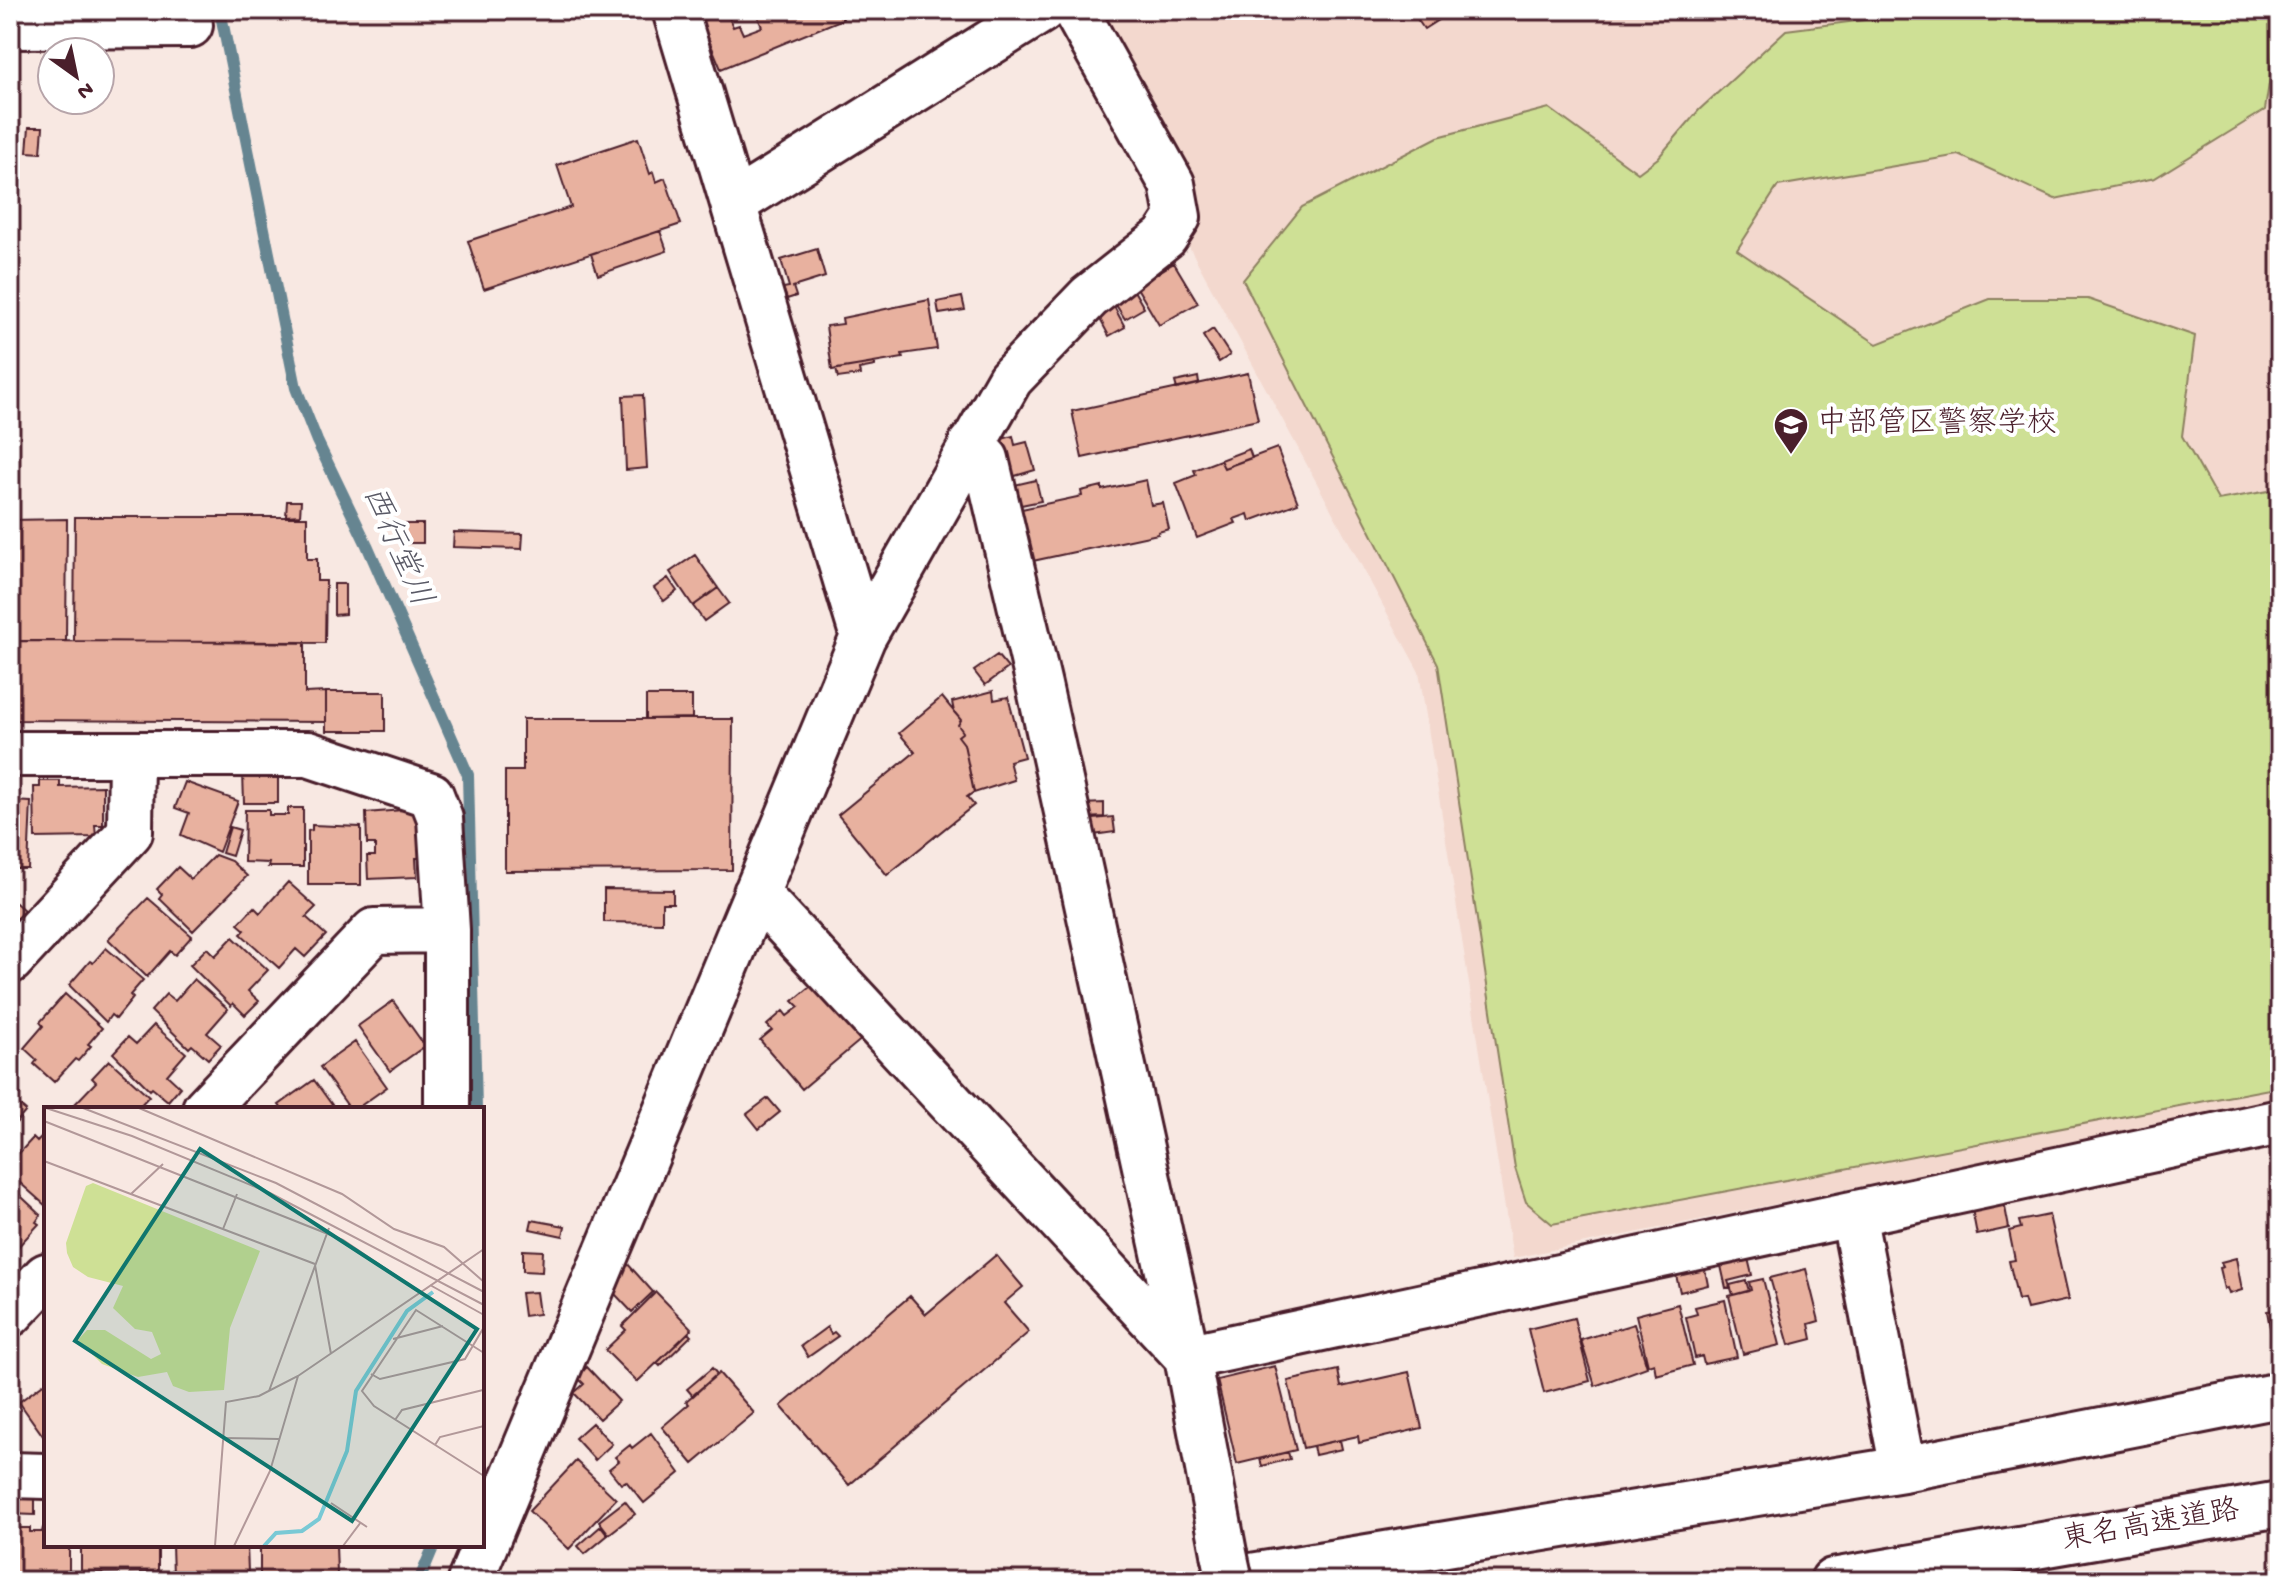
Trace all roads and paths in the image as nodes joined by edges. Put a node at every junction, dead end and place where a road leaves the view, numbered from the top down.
1 (675, 10) edge
2 (1042, 10) edge
3 (1075, 10) edge
4 (190, 25) dead end
5 (10, 26) edge
6 (733, 204) junction
7 (971, 444) junction
8 (863, 637) junction
9 (10, 754) edge
10 (131, 755) junction
11 (756, 893) junction
12 (447, 930) junction
13 (10, 961) edge
14 (207, 1107) edge
15 (447, 1107) edge
16 (2280, 1122) edge
17 (1853, 1214) junction
18 (44, 1278) edge
19 (10, 1314) edge
20 (1187, 1357) junction
21 (2280, 1395) edge
22 (1903, 1469) junction
23 (10, 1475) edge
24 (44, 1476) edge
25 (2280, 1504) edge
26 (1225, 1572) edge
27 (470, 1581) edge
28 (1833, 1581) edge

1 - 6 main road
2 - 6 main road
3 - 7 main road
4 - 5 main road
6 - 8 main road
7 - 8 main road
7 - 20 main road
8 - 11 main road
9 - 10 main road
10 - 12 main road
10 - 13 main road
11 - 20 main road
11 - 27 main road
12 - 14 main road
12 - 15 main road
16 - 17 main road
17 - 20 main road
17 - 22 main road
18 - 19 main road
20 - 26 main road
21 - 22 main road
22 - 26 main road
23 - 24 main road
25 - 28 main road, 東名高速道路

